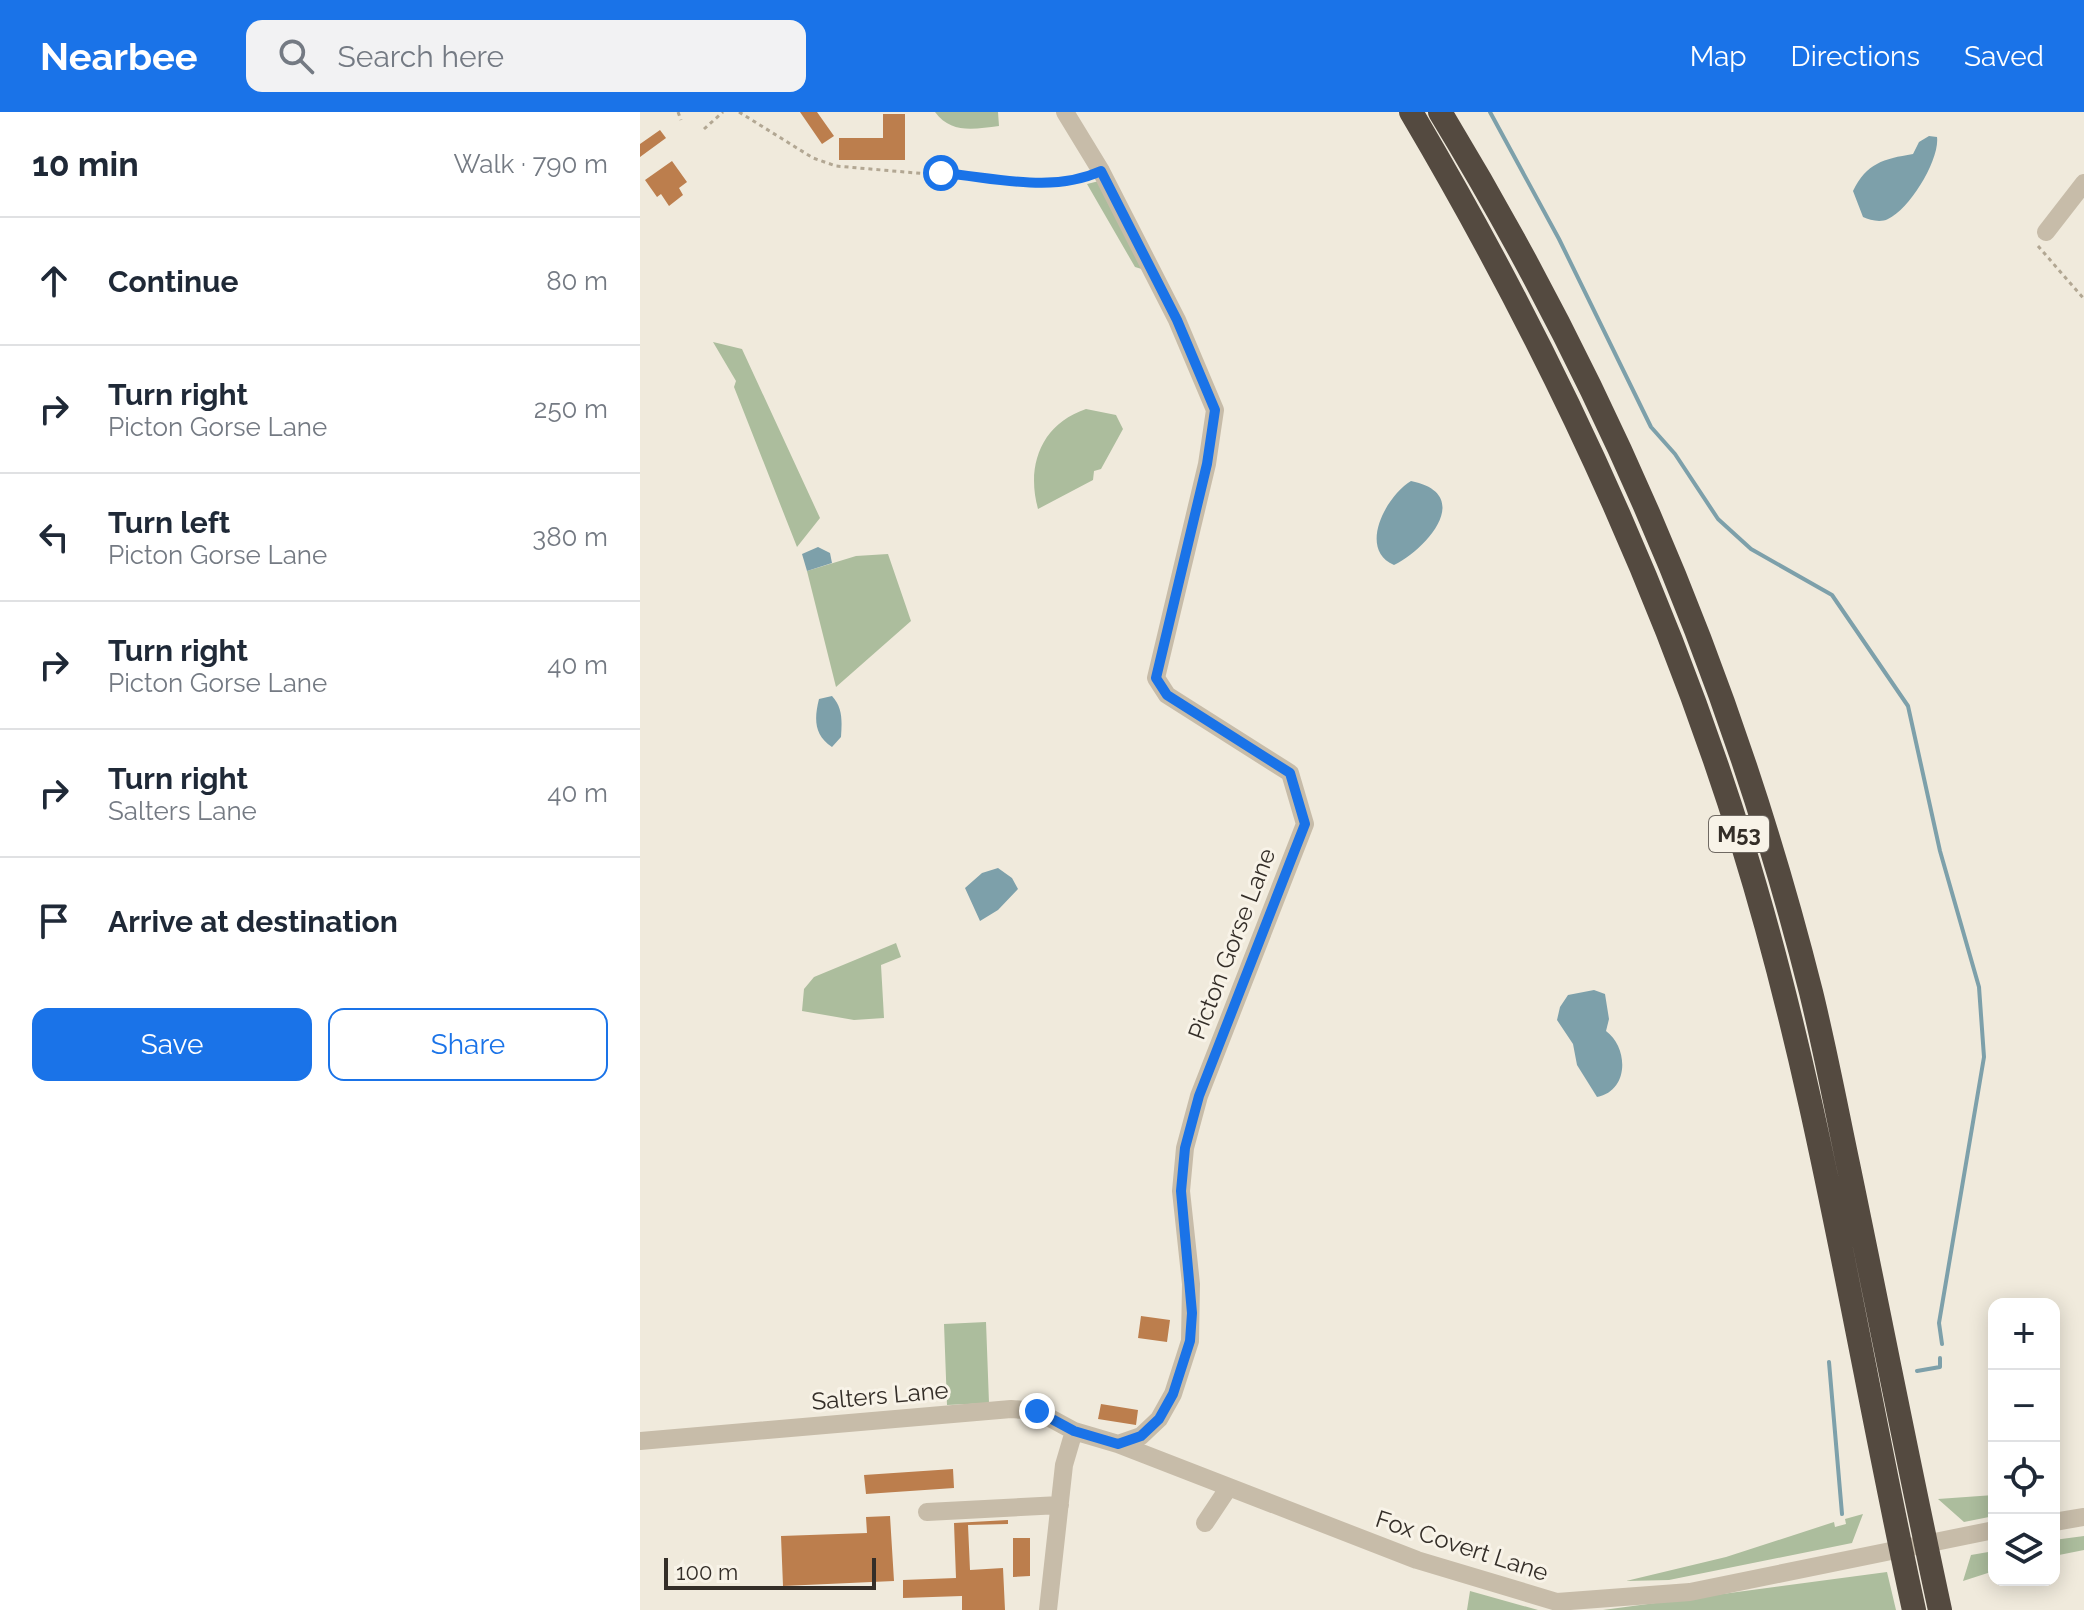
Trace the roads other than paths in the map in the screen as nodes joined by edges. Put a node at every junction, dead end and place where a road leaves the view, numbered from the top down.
1 (1065, 112) edge
2 (1411, 112) edge
3 (1440, 112) edge
4 (2084, 183) edge
5 (2046, 232) road end
6 (1074, 1431) junction
7 (640, 1441) edge
8 (1118, 1444) junction
9 (1229, 1487) junction
10 (1060, 1505) junction
11 (927, 1512) dead end
12 (2084, 1517) edge
13 (2060, 1521) edge
14 (1205, 1523) dead end
15 (1988, 1532) edge
16 (1048, 1610) edge
17 (1914, 1610) edge
18 (1940, 1610) edge

1 - 8 street, Picton Gorse Lane
2 - 17 highway, M53
3 - 18 highway, M53
4 - 5 street
6 - 7 street, Salters Lane
6 - 8 street, Salters Lane
6 - 10 street
8 - 9 street, Fox Covert Lane
9 - 14 street
9 - 15 street, Fox Covert Lane
10 - 11 street
10 - 16 street
12 - 13 street

